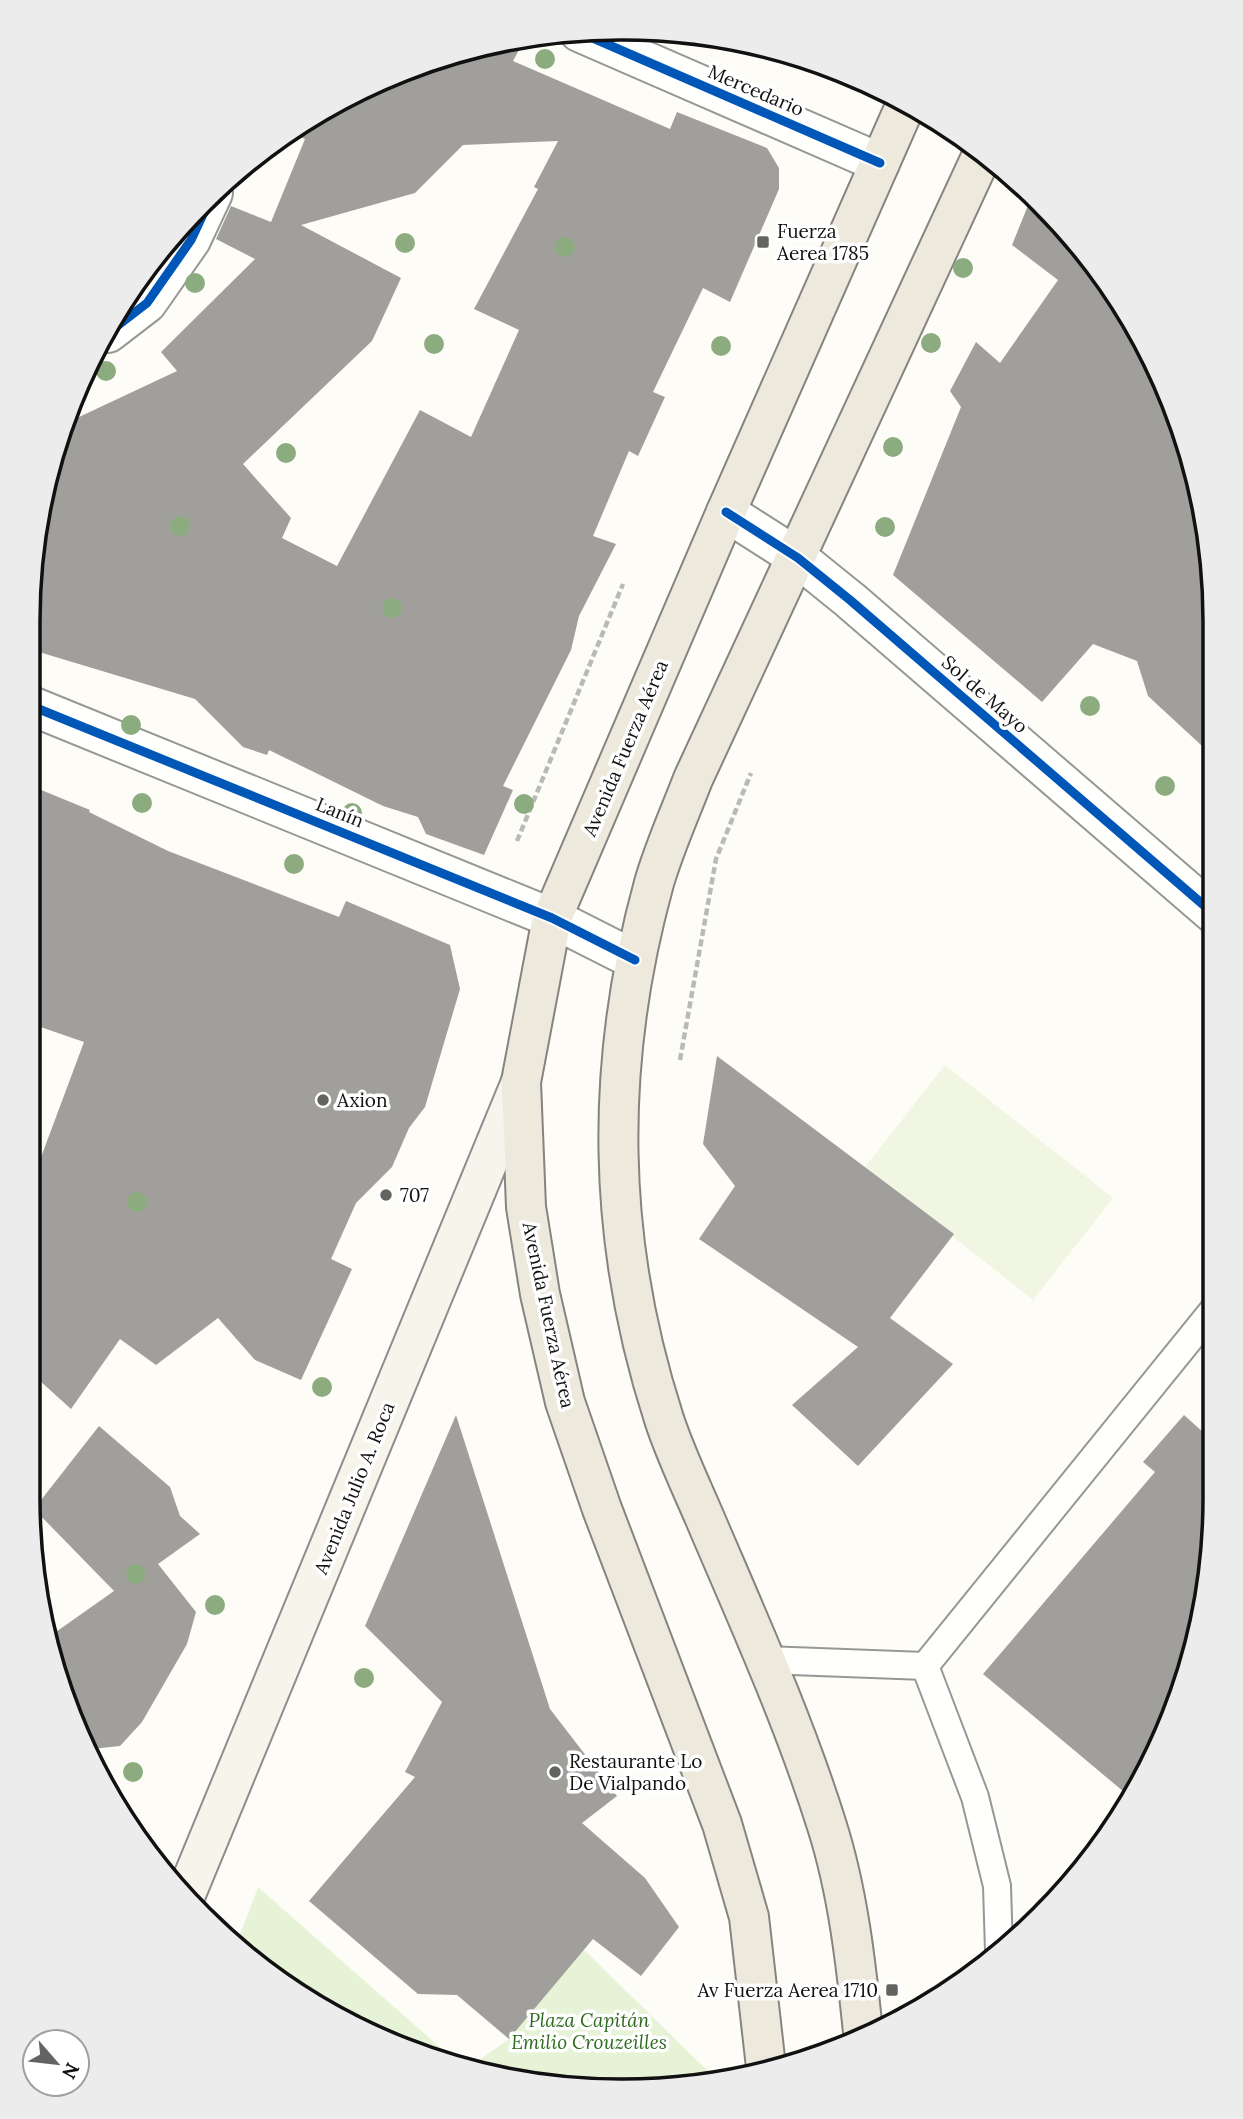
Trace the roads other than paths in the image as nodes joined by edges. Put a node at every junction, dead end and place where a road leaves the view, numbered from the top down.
1 (599, 41) edge
2 (902, 113) edge
3 (880, 163) junction
4 (978, 163) edge
5 (200, 221) edge
6 (125, 320) edge
7 (726, 512) junction
8 (798, 558) junction
9 (40, 709) edge
10 (1203, 905) edge
11 (552, 918) junction
12 (635, 960) junction
13 (521, 1082) junction
14 (1203, 1323) edge
15 (765, 1660) junction
16 (925, 1666) junction
17 (189, 1886) edge
18 (999, 1940) edge
19 (862, 2027) edge
20 (765, 2061) edge

1 - 3 street, Mercedario
2 - 3 main road, Avenida Fuerza Aérea
3 - 7 main road, Avenida Fuerza Aérea
4 - 8 main road
5 - 6 street
7 - 8 street, Sol de Mayo
7 - 11 main road, Avenida Fuerza Aérea
8 - 10 street, Sol de Mayo
8 - 12 main road
9 - 11 street, Lanín
11 - 12 street, Lanín
11 - 13 main road, Avenida Fuerza Aérea
12 - 15 main road
13 - 17 main road, Avenida Julio A. Roca
13 - 20 main road, Avenida Fuerza Aérea
14 - 16 lane
15 - 16 lane
15 - 19 main road
16 - 18 lane

